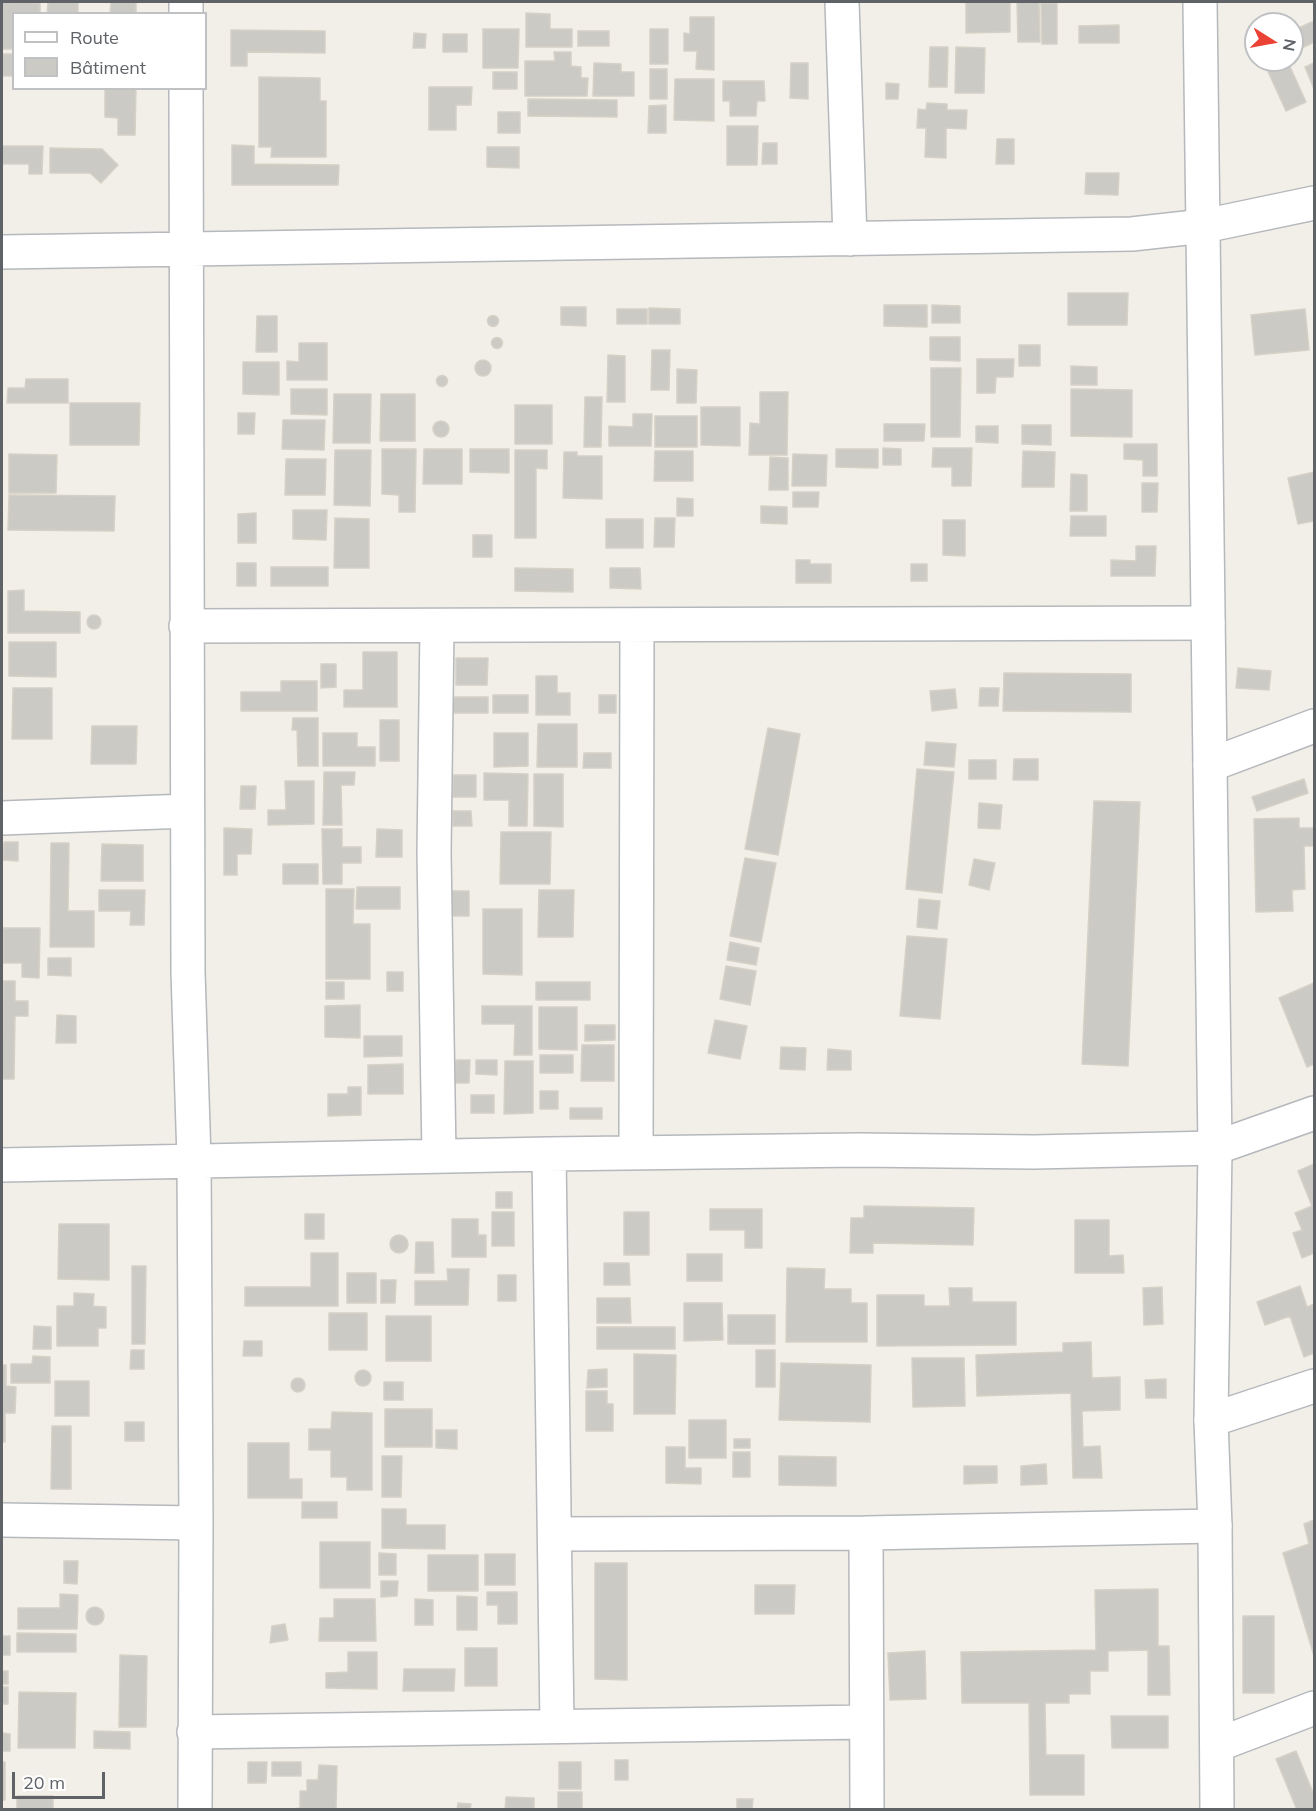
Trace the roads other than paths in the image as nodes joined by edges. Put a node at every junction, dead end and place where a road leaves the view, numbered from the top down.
1 (842, 2) edge
2 (1200, 2) edge
3 (186, 90) edge
4 (1314, 203) edge
5 (1204, 226) junction
6 (850, 240) junction
7 (185, 250) junction
8 (2, 252) edge
9 (1208, 623) junction
10 (637, 625) junction
11 (186, 626) junction
12 (437, 626) junction
13 (1314, 726) edge
14 (1210, 765) junction
15 (188, 811) junction
16 (2, 818) edge
17 (1314, 1113) edge
18 (1215, 1148) junction
19 (636, 1153) junction
20 (549, 1154) junction
21 (439, 1156) junction
22 (194, 1159) junction
23 (2, 1165) edge
24 (1314, 1386) edge
25 (1211, 1420) junction
26 (2, 1520) edge
27 (196, 1523) junction
28 (1215, 1526) junction
29 (866, 1533) junction
30 (556, 1534) junction
31 (1314, 1708) edge
32 (866, 1722) junction
33 (557, 1726) junction
34 (194, 1732) junction
35 (1217, 1745) junction
36 (195, 1809) edge
37 (867, 1809) edge
38 (1217, 1809) edge

1 - 6 street
2 - 5 street
3 - 7 street
4 - 5 street
5 - 6 street
5 - 9 street
6 - 7 street
7 - 8 street
7 - 11 street
9 - 10 street
9 - 14 street
10 - 12 street
10 - 19 street
11 - 12 street
11 - 15 street
12 - 21 street
13 - 14 street
14 - 18 street
15 - 16 street
15 - 22 street
17 - 18 street
18 - 19 street
18 - 25 street
19 - 20 street
20 - 21 street
20 - 30 street
21 - 22 street
22 - 23 street
22 - 27 street
24 - 25 street
25 - 28 street
26 - 27 street
27 - 34 street
28 - 29 street
28 - 35 street
29 - 30 street
29 - 32 street
30 - 33 street
31 - 35 street
32 - 33 street
32 - 37 street
33 - 34 street
34 - 36 street
35 - 38 street

